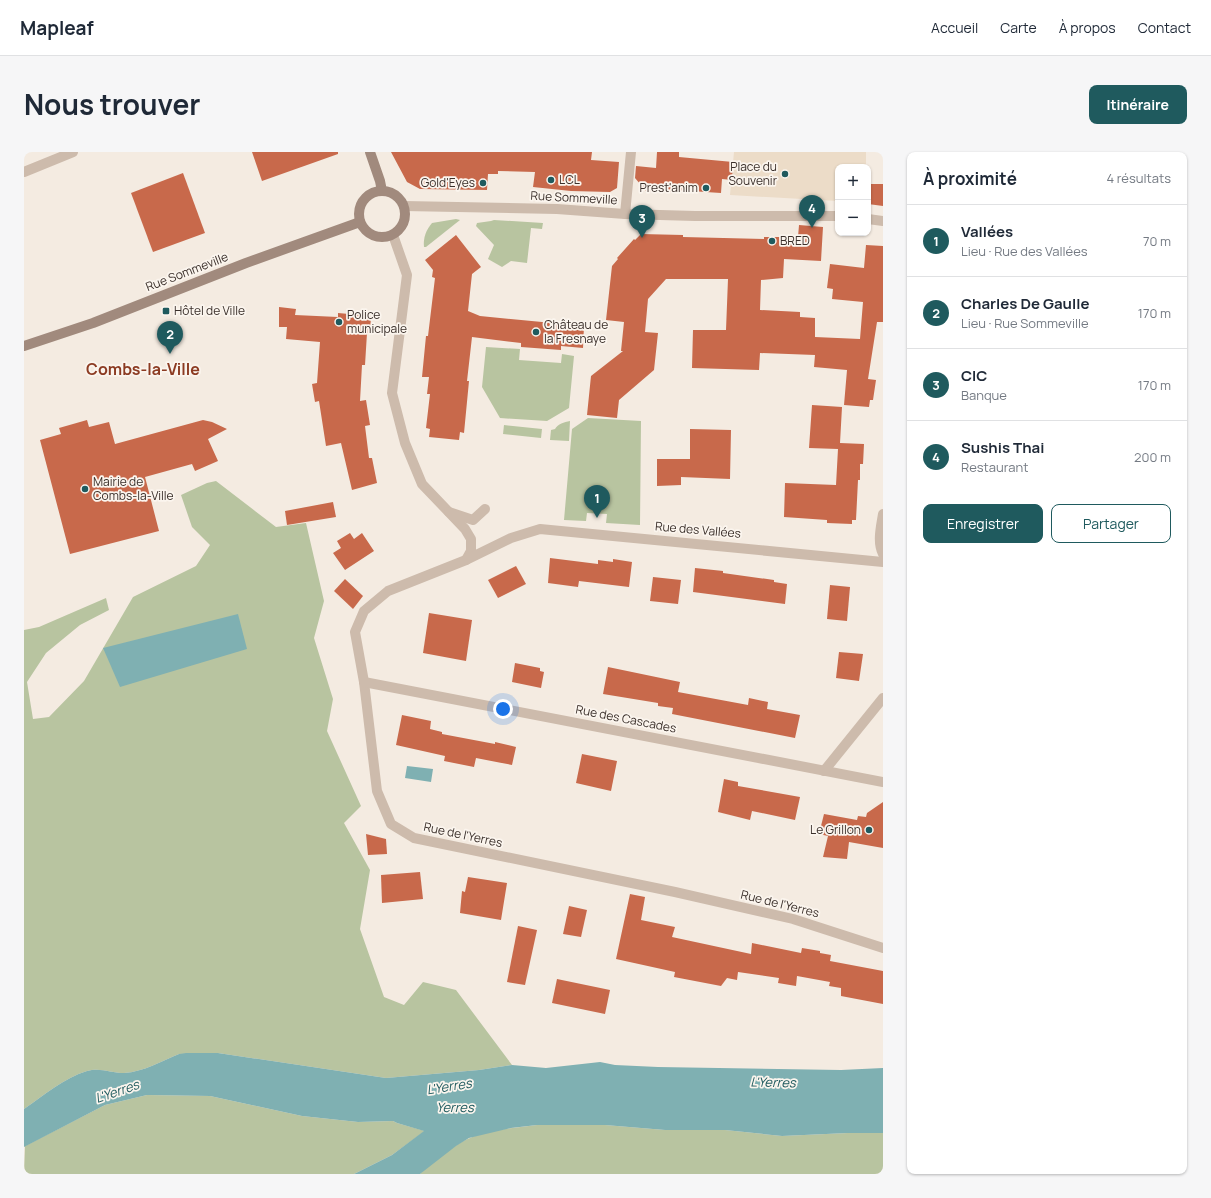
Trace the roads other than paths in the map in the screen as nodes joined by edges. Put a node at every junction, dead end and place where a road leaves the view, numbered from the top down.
1 (73, 152) edge
2 (370, 152) edge
3 (631, 152) edge
4 (24, 172) edge
5 (382, 191) junction
6 (404, 206) junction
7 (625, 214) junction
8 (835, 216) edge
9 (871, 219) edge
10 (883, 221) edge
11 (360, 222) junction
12 (393, 235) junction
13 (24, 346) edge
14 (485, 510) dead end
15 (448, 512) junction
16 (883, 514) edge
17 (511, 538) joint
18 (883, 554) edge
19 (466, 560) junction
20 (883, 562) edge
21 (364, 682) junction
22 (883, 698) edge
23 (824, 771) junction
24 (883, 782) edge
25 (883, 948) edge

1 - 4 street
2 - 5 main road
3 - 7 street
5 - 6 main road
5 - 11 main road
6 - 7 street, Rue Sommeville
6 - 12 main road
7 - 8 street, Rue Sommeville
9 - 10 street
11 - 12 main road
11 - 13 main road, Rue Sommeville
12 - 15 street
14 - 15 street
15 - 19 street
16 - 18 street
17 - 19 street, Rue de l'Yerres
17 - 20 street, Rue des Vallées
19 - 21 street, Rue de l'Yerres
21 - 23 street, Rue des Cascades
21 - 25 street, Rue de l'Yerres
22 - 23 street
23 - 24 street, Rue des Cascades

